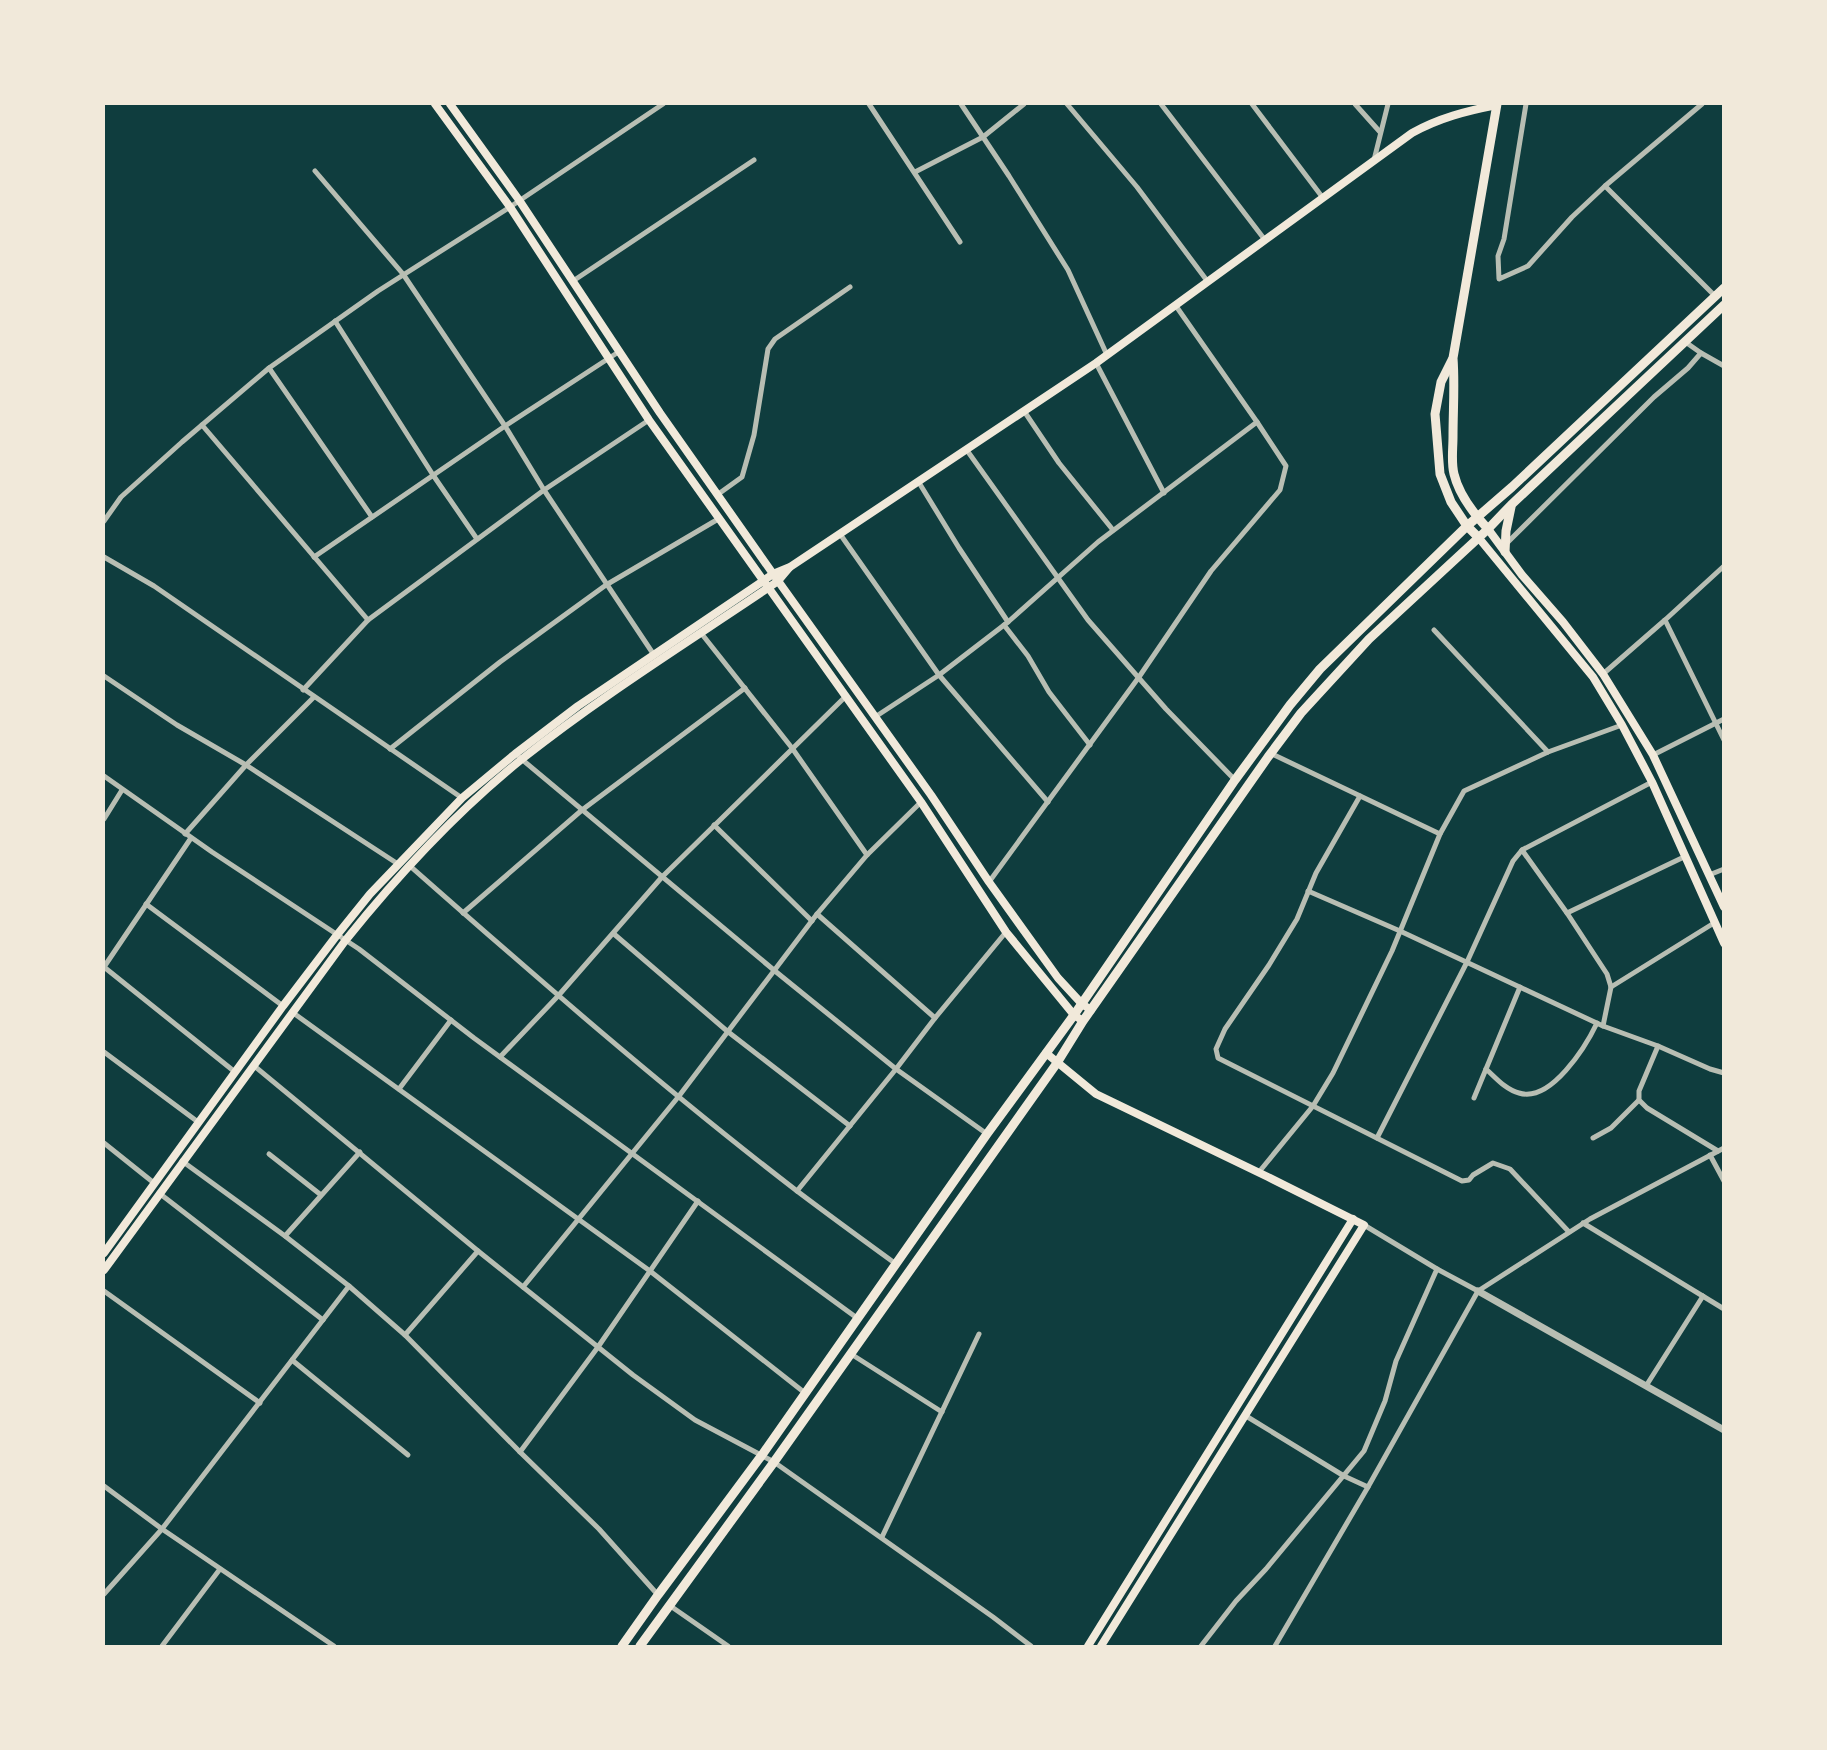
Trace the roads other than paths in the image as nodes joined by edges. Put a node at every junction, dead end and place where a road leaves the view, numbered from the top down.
1 (435, 104) edge
2 (450, 104) edge
3 (663, 104) edge
4 (869, 104) edge
5 (961, 104) edge
6 (1024, 104) edge
7 (1067, 104) edge
8 (1161, 104) edge
9 (1252, 104) edge
10 (1355, 104) edge
11 (1388, 104) edge
12 (1497, 104) edge
13 (1526, 104) edge
14 (1702, 104) edge
15 (1380, 132) junction
16 (983, 137) junction
17 (754, 160) dead end
18 (1374, 160) junction
19 (315, 171) dead end
20 (915, 172) junction
21 (1605, 186) junction
22 (1323, 198) junction
23 (519, 200) junction
24 (510, 207) junction
25 (1265, 240) junction
26 (960, 242) dead end
27 (403, 274) junction
28 (573, 281) junction
29 (1208, 282) junction
30 (850, 288) dead end
31 (1724, 288) edge
32 (1715, 296) junction
33 (1724, 305) edge
34 (1176, 306) junction
35 (335, 321) junction
36 (1684, 341) junction
37 (620, 351) junction
38 (1701, 353) junction
39 (1107, 355) junction
40 (609, 358) junction
41 (1454, 358) junction
42 (1096, 363) junction
43 (1724, 366) edge
44 (269, 368) junction
45 (1024, 411) junction
46 (650, 420) junction
47 (1257, 422) junction
48 (202, 424) junction
49 (506, 426) junction
50 (966, 449) junction
51 (433, 475) junction
52 (918, 481) junction
53 (544, 490) junction
54 (1164, 493) junction
55 (717, 495) junction
56 (1511, 505) junction
57 (1477, 517) junction
58 (372, 518) junction
59 (720, 518) junction
60 (104, 521) edge
61 (1467, 526) junction
62 (1488, 529) junction
63 (1113, 530) junction
64 (840, 534) junction
65 (1478, 537) junction
66 (477, 539) junction
67 (1505, 548) junction
68 (104, 556) edge
69 (314, 557) junction
70 (1722, 567) edge
71 (1724, 575) edge
72 (775, 578) junction
73 (1058, 578) junction
74 (763, 581) junction
75 (606, 585) junction
76 (768, 588) junction
77 (368, 620) junction
78 (1665, 620) junction
79 (1006, 624) junction
80 (1434, 630) dead end
81 (701, 633) junction
82 (654, 655) junction
83 (1603, 674) junction
84 (939, 675) junction
85 (104, 676) edge
86 (1139, 677) junction
87 (745, 688) junction
88 (303, 690) junction
89 (314, 697) junction
90 (845, 697) junction
91 (875, 717) junction
92 (1724, 719) edge
93 (1715, 723) junction
94 (1622, 724) junction
95 (1724, 740) edge
96 (1090, 744) junction
97 (792, 748) junction
98 (390, 749) junction
99 (1548, 752) junction
100 (1270, 753) junction
101 (515, 754) junction
102 (1653, 755) junction
103 (522, 760) junction
104 (246, 765) junction
105 (104, 776) edge
106 (1235, 780) junction
107 (1652, 782) junction
108 (122, 790) junction
109 (1360, 796) junction
110 (462, 798) junction
111 (921, 802) junction
112 (1048, 802) junction
113 (582, 810) junction
114 (104, 819) edge
115 (714, 825) junction
116 (185, 834) junction
117 (1440, 834) junction
118 (191, 838) junction
119 (1522, 850) junction
120 (867, 855) junction
121 (1686, 856) junction
122 (398, 864) junction
123 (409, 865) junction
124 (1724, 868) edge
125 (1709, 875) junction
126 (662, 877) junction
127 (989, 882) junction
128 (1308, 891) junction
129 (146, 904) junction
130 (1724, 907) edge
131 (463, 913) junction
132 (1567, 913) junction
133 (817, 914) junction
134 (812, 921) junction
135 (1714, 923) junction
136 (1400, 931) junction
137 (1006, 932) junction
138 (614, 934) junction
139 (337, 935) junction
140 (345, 941) junction
141 (1724, 943) edge
142 (1467, 962) junction
143 (775, 971) junction
144 (1520, 987) junction
145 (1611, 987) junction
146 (558, 996) junction
147 (1082, 1004) junction
148 (283, 1006) junction
149 (1091, 1010) junction
150 (292, 1012) junction
151 (1074, 1015) junction
152 (934, 1017) junction
153 (451, 1020) junction
154 (1083, 1021) junction
155 (1600, 1024) junction
156 (727, 1031) junction
157 (1658, 1046) junction
158 (104, 1052) edge
159 (1046, 1053) junction
160 (500, 1057) junction
161 (1057, 1063) junction
162 (253, 1065) junction
163 (896, 1069) junction
164 (1486, 1069) junction
165 (235, 1072) junction
166 (1724, 1072) edge
167 (399, 1089) junction
168 (679, 1096) junction
169 (1474, 1098) dead end
170 (1639, 1100) junction
171 (1313, 1106) junction
172 (198, 1122) junction
173 (850, 1126) junction
174 (987, 1134) junction
175 (1377, 1138) junction
176 (1593, 1138) dead end
177 (104, 1143) edge
178 (1721, 1150) edge
179 (360, 1152) junction
180 (631, 1152) junction
181 (268, 1154) dead end
182 (1710, 1155) junction
183 (182, 1161) junction
184 (1259, 1172) junction
185 (1724, 1181) edge
186 (154, 1183) junction
187 (797, 1191) junction
188 (159, 1193) junction
189 (321, 1195) junction
190 (698, 1201) junction
191 (578, 1219) junction
192 (1353, 1219) junction
193 (1583, 1223) junction
194 (1364, 1225) junction
195 (1569, 1232) junction
196 (285, 1236) junction
197 (478, 1251) junction
198 (104, 1253) edge
199 (896, 1264) junction
200 (1437, 1269) junction
201 (104, 1270) edge
202 (650, 1271) junction
203 (349, 1286) junction
204 (523, 1287) junction
205 (104, 1291) edge
206 (1478, 1291) junction
207 (1703, 1296) junction
208 (1724, 1309) edge
209 (857, 1318) junction
210 (323, 1320) junction
211 (979, 1334) dead end
212 (405, 1335) junction
213 (598, 1347) junction
214 (851, 1354) junction
215 (292, 1360) junction
216 (1646, 1386) junction
217 (805, 1394) junction
218 (260, 1403) junction
219 (942, 1412) junction
220 (1246, 1416) junction
221 (1724, 1430) edge
222 (520, 1452) junction
223 (408, 1455) dead end
224 (762, 1455) junction
225 (774, 1462) junction
226 (1344, 1476) junction
227 (104, 1486) edge
228 (1368, 1487) junction
229 (162, 1529) junction
230 (882, 1537) junction
231 (220, 1569) junction
232 (104, 1594) edge
233 (658, 1595) junction
234 (669, 1605) junction
235 (162, 1647) edge
236 (334, 1647) edge
237 (622, 1647) edge
238 (640, 1647) edge
239 (728, 1647) edge
240 (1031, 1647) edge
241 (1088, 1647) edge
242 (1101, 1647) edge
243 (1201, 1647) edge
244 (1275, 1647) edge

1 - 24 main road
2 - 23 main road
3 - 23 street
4 - 20 street
5 - 16 street
6 - 16 street
7 - 29 street
8 - 25 street
9 - 22 street
10 - 15 street
11 - 15 street
12 - 18 main road
12 - 41 highway
13 - 21 street
14 - 21 street
15 - 18 street
16 - 20 street
16 - 39 street
17 - 28 street
18 - 22 main road
19 - 27 street
20 - 26 street
21 - 32 street
22 - 25 main road
23 - 24 street
23 - 28 main road
24 - 27 street
24 - 40 main road
25 - 29 main road
27 - 35 street
27 - 49 street
28 - 37 main road
29 - 34 main road
30 - 55 street
31 - 32 highway
32 - 57 highway
33 - 36 highway
34 - 39 main road
34 - 47 street
35 - 44 street
35 - 51 street
36 - 38 street
36 - 56 highway
37 - 40 street
37 - 55 main road
38 - 43 street
38 - 67 street
39 - 42 main road
40 - 46 main road
40 - 49 street
41 - 57 highway
41 - 61 highway
42 - 45 main road
42 - 54 street
44 - 48 street
44 - 58 street
45 - 50 main road
45 - 63 street
46 - 53 street
46 - 59 main road
47 - 54 street
47 - 86 street
48 - 60 street
48 - 69 street
49 - 51 street
49 - 53 street
50 - 52 main road
50 - 73 street
51 - 58 street
51 - 66 street
52 - 64 main road
52 - 79 street
53 - 66 street
53 - 75 street
54 - 63 street
55 - 72 main road
56 - 62 highway
56 - 67 highway
57 - 61 highway
57 - 62 highway
58 - 69 street
59 - 74 main road
59 - 75 street
61 - 65 highway
61 - 106 highway
62 - 65 highway
62 - 67 main road
63 - 73 street
64 - 72 main road
64 - 84 street
65 - 94 main road
65 - 100 highway
66 - 77 street
67 - 83 main road
68 - 88 street
69 - 77 street
70 - 71 street
70 - 78 street
72 - 74 main road
72 - 76 main road
72 - 91 main road
73 - 79 street
73 - 86 street
74 - 76 main road
74 - 82 main road
75 - 82 street
75 - 98 street
76 - 81 main road
76 - 90 main road
77 - 88 street
78 - 83 street
78 - 93 street
79 - 84 street
79 - 96 street
80 - 99 street
81 - 87 street
81 - 103 main road
82 - 101 main road
83 - 102 main road
84 - 91 street
84 - 112 street
85 - 104 street
86 - 96 street
86 - 106 street
87 - 97 street
87 - 113 street
88 - 89 street
89 - 98 street
89 - 104 street
90 - 97 street
90 - 111 main road
91 - 127 main road
92 - 93 street
93 - 95 street
93 - 102 street
94 - 99 street
94 - 107 main road
96 - 112 street
97 - 115 street
97 - 120 street
98 - 110 street
99 - 117 street
100 - 109 street
100 - 149 highway
101 - 103 street
101 - 110 main road
102 - 125 main road
103 - 113 street
103 - 123 main road
104 - 116 street
104 - 122 street
105 - 108 street
106 - 147 highway
107 - 119 street
107 - 121 main road
108 - 114 street
108 - 116 street
109 - 117 street
109 - 128 street
110 - 122 main road
111 - 120 street
111 - 137 main road
112 - 127 street
113 - 126 street
113 - 131 street
115 - 126 street
115 - 134 street
116 - 118 street
117 - 136 street
118 - 129 street
118 - 139 street
119 - 132 street
119 - 142 street
120 - 133 street
121 - 132 street
121 - 135 main road
122 - 139 main road
123 - 131 street
123 - 140 main road
124 - 125 street
125 - 130 main road
126 - 138 street
126 - 143 street
127 - 147 main road
128 - 136 street
128 - 171 street
129 - 148 street
129 - 165 street
131 - 146 street
132 - 145 street
133 - 134 street
133 - 152 street
134 - 143 street
135 - 141 main road
135 - 145 street
136 - 142 street
136 - 171 street
137 - 151 main road
137 - 152 street
138 - 146 street
138 - 156 street
139 - 140 street
139 - 148 main road
140 - 150 main road
140 - 153 street
142 - 144 street
142 - 175 street
143 - 156 street
143 - 163 street
144 - 155 street
144 - 164 street
145 - 155 street
146 - 160 street
146 - 168 street
147 - 149 main road
147 - 151 highway
148 - 165 main road
149 - 154 highway
150 - 162 main road
150 - 167 street
151 - 154 main road
151 - 159 highway
152 - 163 street
153 - 160 street
153 - 167 street
154 - 161 highway
155 - 157 street
155 - 164 street
156 - 168 street
156 - 173 street
157 - 166 street
157 - 170 street
158 - 172 street
159 - 161 main road
159 - 174 highway
160 - 180 street
161 - 184 main road
161 - 214 highway
162 - 179 street
162 - 183 main road
163 - 173 street
163 - 174 street
164 - 169 street
165 - 172 main road
167 - 191 street
168 - 180 street
168 - 187 street
170 - 176 street
170 - 178 street
171 - 175 street
171 - 184 street
172 - 186 main road
173 - 187 street
174 - 199 highway
175 - 195 street
177 - 186 street
178 - 182 street
179 - 189 street
179 - 197 street
180 - 190 street
180 - 191 street
181 - 189 street
182 - 185 street
182 - 193 street
183 - 188 main road
183 - 196 street
184 - 192 main road
186 - 198 main road
187 - 199 street
188 - 201 main road
188 - 210 street
189 - 196 street
190 - 202 street
190 - 209 street
191 - 202 street
191 - 204 street
192 - 194 main road
192 - 241 main road
193 - 195 street
193 - 207 street
194 - 200 street
194 - 220 main road
195 - 206 street
196 - 203 street
197 - 204 street
197 - 212 street
199 - 209 highway
200 - 206 street
200 - 226 street
202 - 213 street
202 - 217 street
203 - 210 street
203 - 212 street
204 - 213 street
205 - 218 street
206 - 216 street
206 - 228 street
207 - 208 street
207 - 216 street
209 - 217 highway
210 - 215 street
211 - 219 street
212 - 222 street
213 - 222 street
213 - 224 street
214 - 219 street
214 - 225 highway
215 - 218 street
215 - 223 street
216 - 221 street
217 - 224 highway
218 - 229 street
219 - 230 street
220 - 226 street
220 - 242 main road
222 - 233 street
224 - 225 street
224 - 233 highway
225 - 230 street
225 - 234 highway
226 - 228 street
226 - 243 street
227 - 229 street
228 - 244 street
229 - 231 street
229 - 232 street
230 - 240 street
231 - 235 street
231 - 236 street
233 - 237 highway
234 - 238 highway
234 - 239 street

